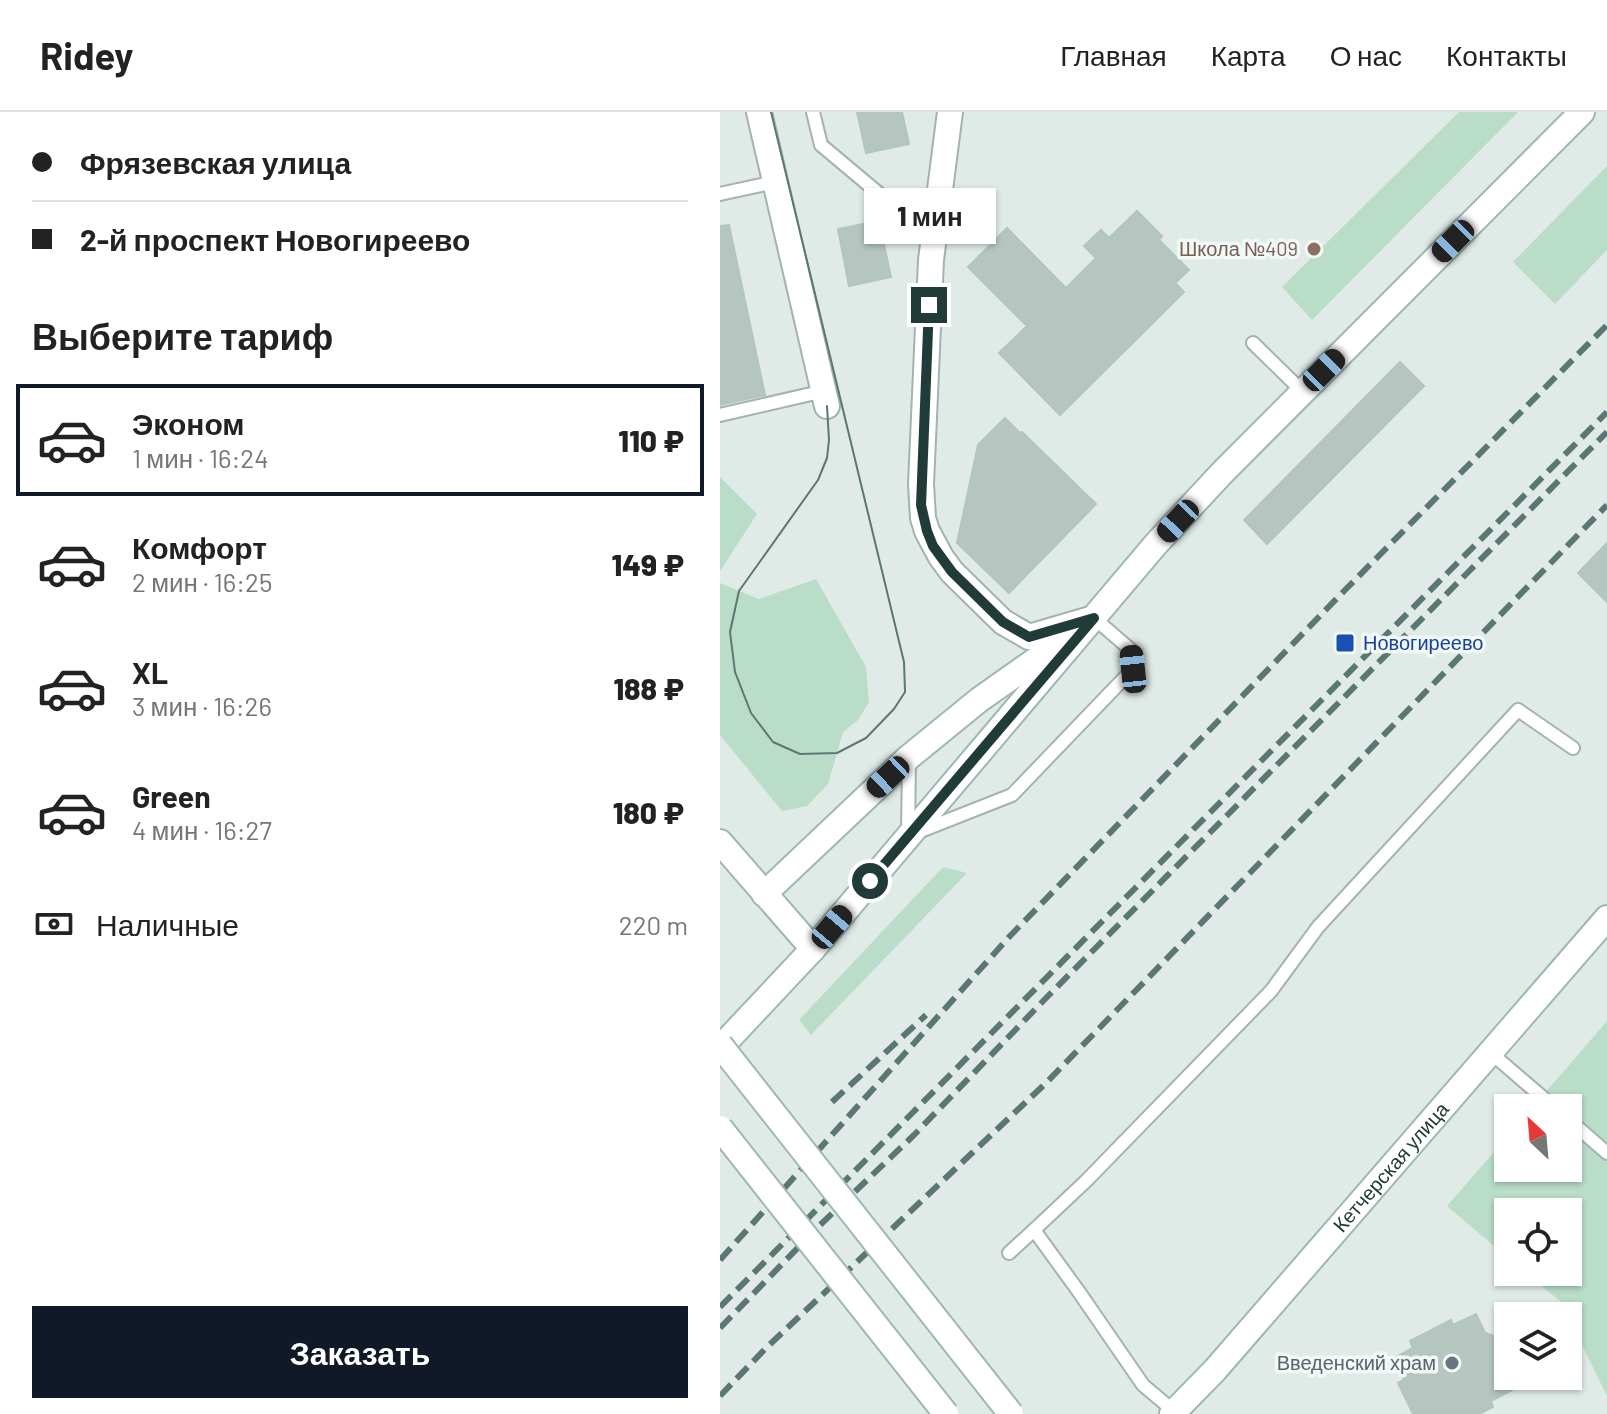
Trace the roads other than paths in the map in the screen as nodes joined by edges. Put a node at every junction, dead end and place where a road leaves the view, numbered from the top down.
1 (759, 112) edge
2 (813, 112) edge
3 (950, 112) edge
4 (1582, 112) edge
5 (775, 182) junction
6 (720, 194) edge
7 (935, 236) junction
8 (1253, 343) dead end
9 (1303, 392) junction
10 (825, 398) joint
11 (720, 415) edge
12 (1094, 618) junction
13 (1573, 748) dead end
14 (909, 757) junction
15 (908, 836) junction
16 (720, 842) edge
17 (764, 894) junction
18 (1607, 918) edge
19 (813, 949) junction
20 (720, 1047) edge
21 (1491, 1053) junction
22 (1539, 1094) edge
23 (720, 1128) edge
24 (1582, 1131) edge
25 (1607, 1153) edge
26 (1034, 1230) junction
27 (1009, 1253) dead end
28 (1174, 1413) edge
29 (946, 1414) edge
30 (1011, 1414) edge

1 - 5 main road
2 - 7 lane
3 - 7 main road
4 - 9 main road
5 - 6 lane
5 - 10 main road
7 - 12 main road
8 - 9 lane
9 - 12 main road
10 - 11 lane
12 - 14 main road
12 - 15 main road
12 - 15 lane
13 - 26 lane
14 - 15 lane
14 - 17 main road
15 - 19 main road
16 - 17 main road
17 - 19 main road
18 - 21 main road, Кетчерская улица
19 - 20 main road
20 - 30 main road, bridge
21 - 22 lane
21 - 28 main road, Кетчерская улица
23 - 29 main road, bridge
24 - 25 lane
26 - 27 lane
26 - 28 lane

